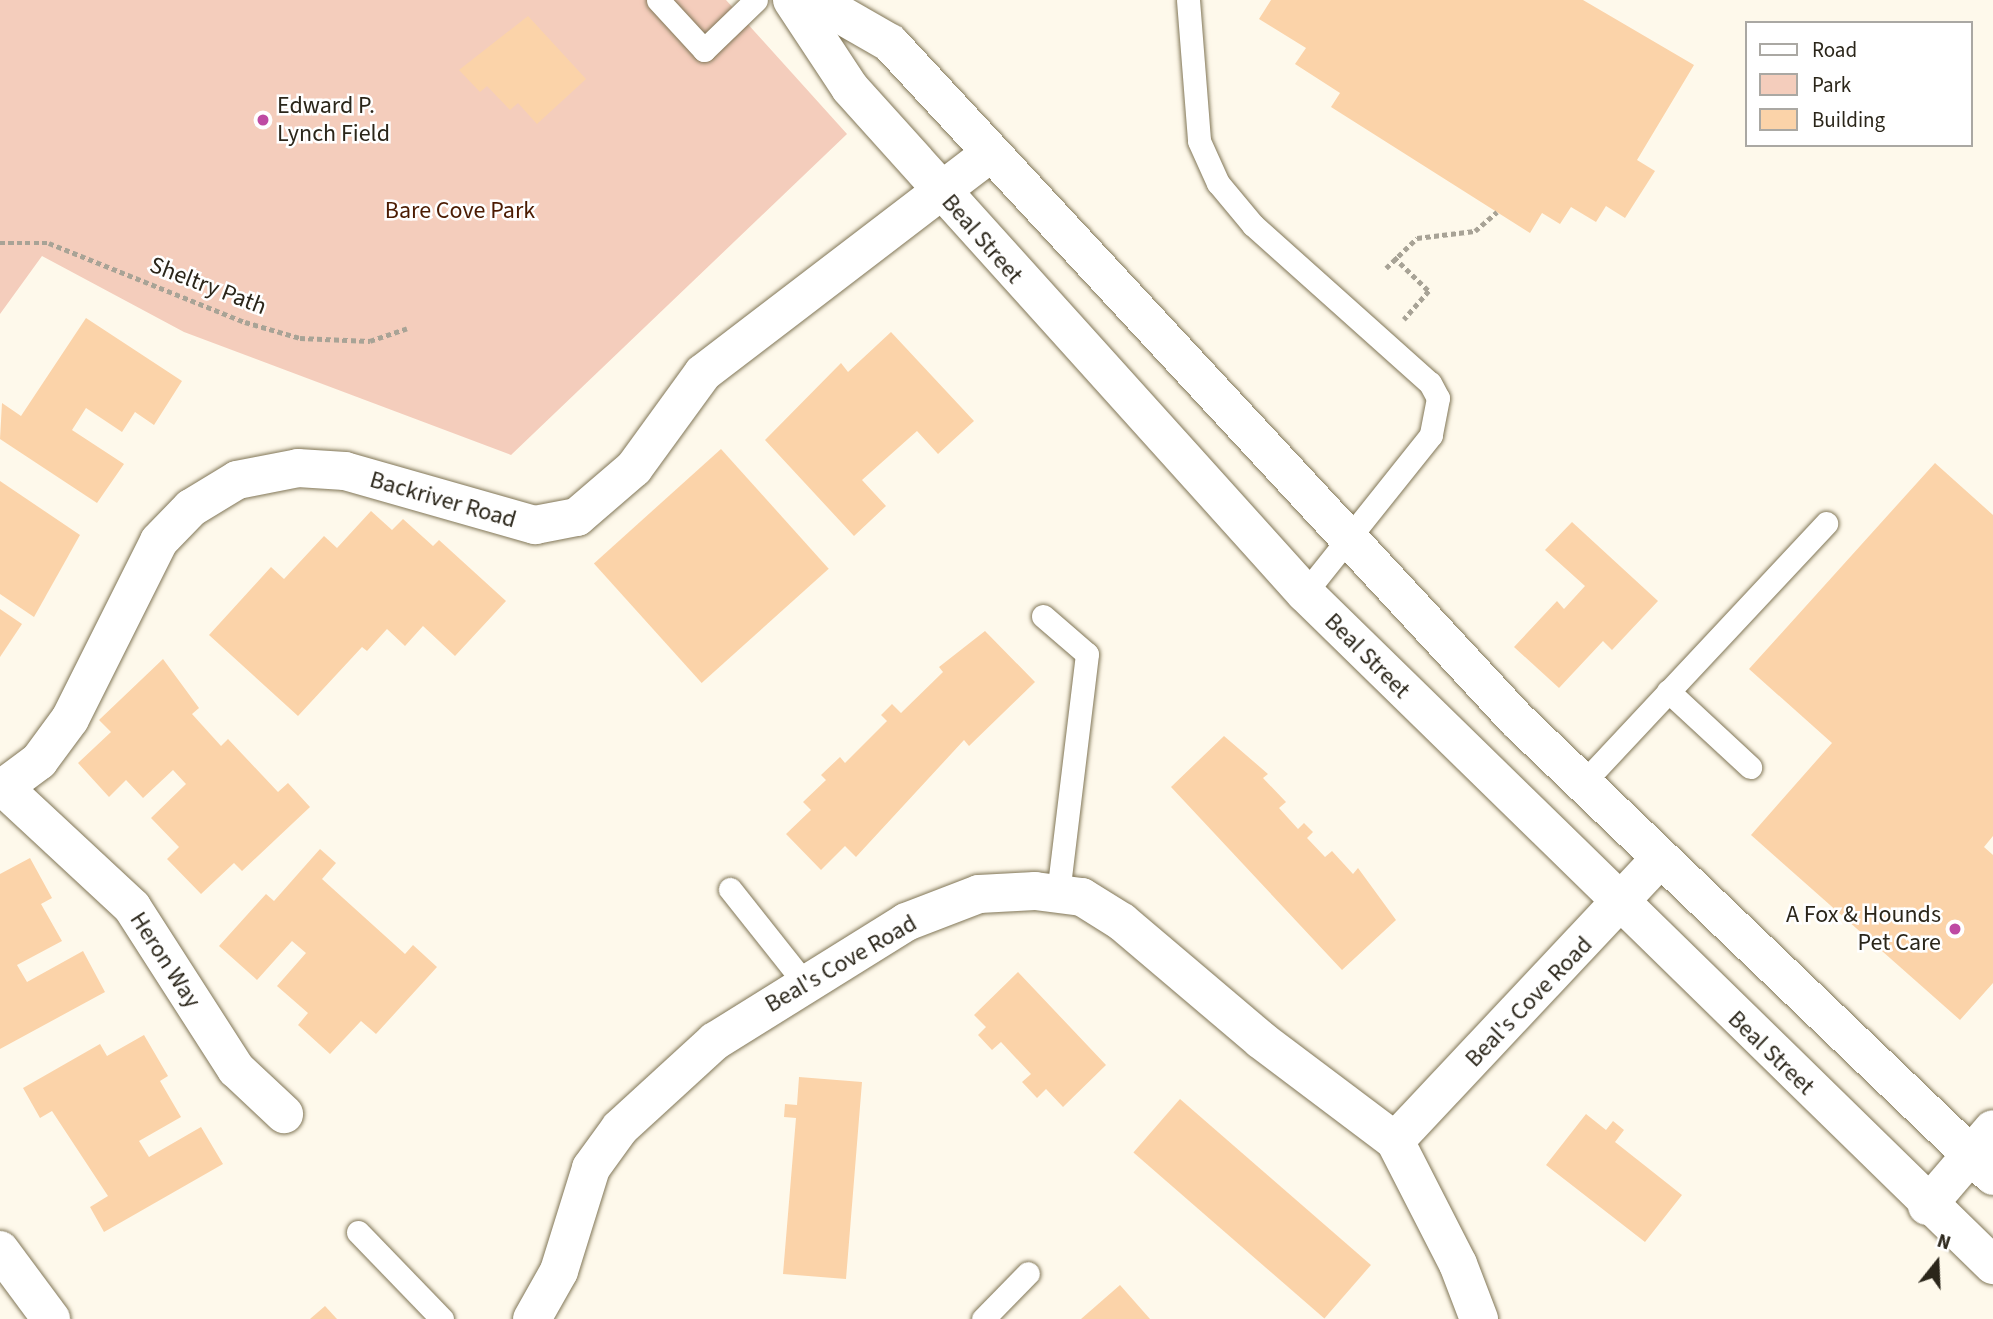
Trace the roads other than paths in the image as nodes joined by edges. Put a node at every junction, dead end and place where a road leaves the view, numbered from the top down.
1 (658, 0) edge
2 (756, 0) edge
3 (792, 0) edge
4 (815, 0) edge
5 (1188, 0) edge
6 (991, 153) junction
7 (941, 192) junction
8 (1826, 523) dead end
9 (1347, 541) junction
10 (1305, 593) junction
11 (1044, 616) dead end
12 (1668, 691) junction
13 (1750, 767) dead end
14 (1583, 783) junction
15 (2, 789) edge
16 (1660, 859) junction
17 (730, 889) dead end
18 (1058, 894) junction
19 (1621, 906) junction
20 (803, 981) junction
21 (284, 1114) dead end
22 (1395, 1141) junction
23 (1985, 1154) edge
24 (1927, 1206) junction
25 (358, 1233) dead end
26 (0, 1250) edge
27 (1993, 1265) edge
28 (1028, 1273) dead end
29 (51, 1319) edge
30 (442, 1319) edge
31 (533, 1319) edge
32 (983, 1319) edge
33 (1479, 1319) edge

1 - 2 lane
3 - 7 street, Beal Street
4 - 6 street
5 - 9 lane
6 - 7 street, Backriver Road
6 - 9 street
7 - 10 street, Beal Street
7 - 15 street, Backriver Road
8 - 12 lane
9 - 10 lane
9 - 14 street
10 - 19 street, Beal Street
11 - 18 lane
12 - 13 lane
12 - 14 lane
14 - 16 street
15 - 21 street, Heron Way
16 - 19 street, Beal's Cove Road
16 - 23 street
17 - 20 lane
18 - 20 street, Beal's Cove Road
18 - 22 street, Beal's Cove Road
19 - 22 street, Beal's Cove Road
19 - 24 street, Beal Street
20 - 31 street, Beal's Cove Road
22 - 33 street, Beal's Cove Road
23 - 24 street
24 - 27 street, Beal Street
25 - 30 lane
26 - 29 street
28 - 32 lane

